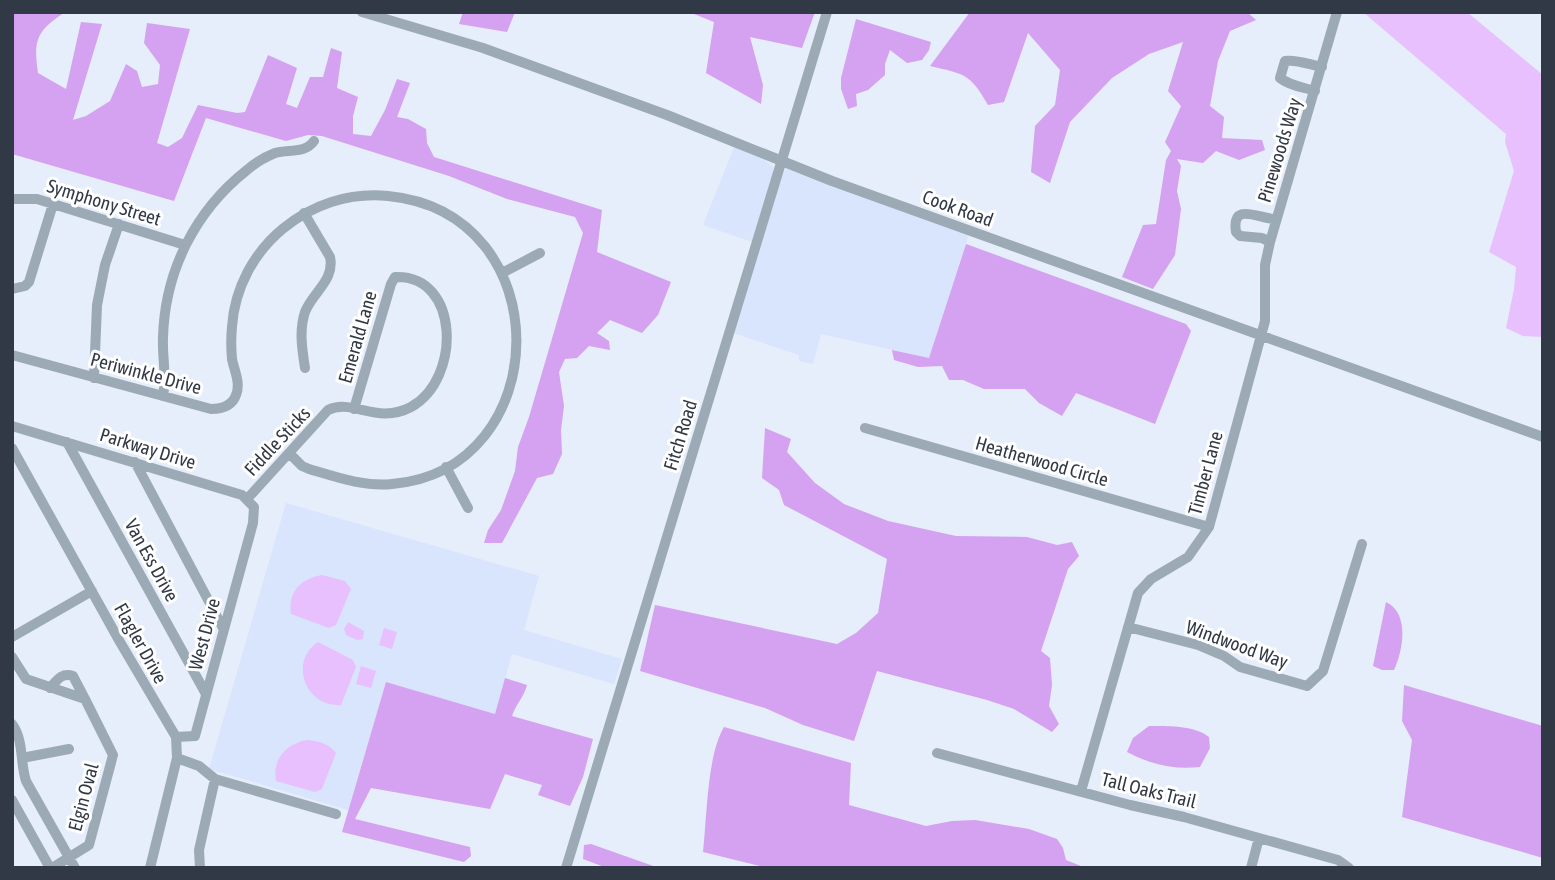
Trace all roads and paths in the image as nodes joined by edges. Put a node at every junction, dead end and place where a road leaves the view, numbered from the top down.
1 (362, 12) edge
2 (827, 12) edge
3 (1337, 12) edge
4 (1322, 67) junction
5 (1315, 91) junction
6 (314, 141) dead end
7 (782, 163) junction
8 (12, 199) edge
9 (53, 204) junction
10 (304, 213) junction
11 (1276, 219) junction
12 (119, 224) junction
13 (1270, 242) junction
14 (185, 245) junction
15 (540, 253) dead end
16 (502, 273) junction
17 (395, 277) joint
18 (12, 289) edge
19 (1260, 337) junction
20 (12, 355) edge
21 (305, 368) dead end
22 (94, 378) junction
23 (163, 396) junction
24 (354, 409) junction
25 (12, 426) edge
26 (866, 428) dead end
27 (1543, 437) edge
28 (67, 442) junction
29 (12, 448) edge
30 (289, 453) junction
31 (135, 463) junction
32 (446, 467) junction
33 (247, 499) junction
34 (468, 508) dead end
35 (1209, 527) junction
36 (1362, 544) dead end
37 (92, 591) junction
38 (1128, 627) junction
39 (223, 628) junction
40 (12, 637) edge
41 (12, 657) edge
42 (50, 688) junction
43 (206, 694) junction
44 (85, 699) junction
45 (12, 724) edge
46 (176, 737) junction
47 (69, 749) dead end
48 (937, 753) dead end
49 (22, 758) junction
50 (177, 758) junction
51 (215, 779) junction
52 (1081, 791) junction
53 (12, 800) edge
54 (15, 814) edge
55 (336, 814) dead end
56 (1259, 838) junction
57 (72, 863) edge
58 (51, 868) edge
59 (150, 868) edge
60 (200, 868) edge
61 (566, 868) edge
62 (1251, 868) edge
63 (1349, 868) edge

1 - 7 street, Cook Road
2 - 7 street, Fitch Road
3 - 4 street, Pinewoods Way
4 - 5 street, Pinewoods Way
4 - 5 street, Pinewoods Way
5 - 11 street, Pinewoods Way
6 - 14 street
7 - 19 street, Cook Road
7 - 61 street, Fitch Road
8 - 9 street, Symphony Street
9 - 12 street, Symphony Street
9 - 18 street
10 - 16 street, Periwinkle Drive
10 - 21 street
10 - 23 street, Periwinkle Drive
11 - 13 street, Pinewoods Way
11 - 13 street, Pinewoods Way
12 - 14 street, Symphony Street
12 - 22 street
13 - 19 street, Pinewoods Way
14 - 23 street
15 - 16 street
16 - 32 street, Periwinkle Drive
17 - 24 street, Emerald Lane
17 - 24 street, Fiddle Sticks
19 - 27 street, Cook Road
19 - 35 street, Timber Lane
20 - 22 street, Periwinkle Drive
22 - 23 street, Periwinkle Drive
24 - 30 street, Fiddle Sticks
25 - 28 street, Parkway Drive
26 - 35 street, Heatherwood Circle
28 - 31 street, Parkway Drive
28 - 43 street, Van Ess Drive
29 - 37 street, Flagler Drive
30 - 32 street, Periwinkle Drive
30 - 33 street, Fiddle Sticks
31 - 33 street, Parkway Drive
31 - 39 street
32 - 34 street
33 - 39 street, West Drive
35 - 38 street, Timber Lane
36 - 38 street, Windwood Way
37 - 40 street
37 - 46 street, Flagler Drive
38 - 52 street, Timber Lane
39 - 43 street, West Drive
41 - 42 street
42 - 44 street
42 - 44 street, Elgin Oval
43 - 46 street, West Drive
44 - 57 street, Elgin Oval
45 - 49 street
46 - 50 street, Flagler Drive
47 - 49 street
48 - 52 street, Tall Oaks Trail
49 - 57 street
50 - 51 street
50 - 59 street, Flagler Drive
51 - 55 street
51 - 60 street
52 - 56 street, Tall Oaks Trail
53 - 54 street
54 - 58 street
56 - 62 street
56 - 63 street, Tall Oaks Trail
57 - 58 street, Elgin Oval

